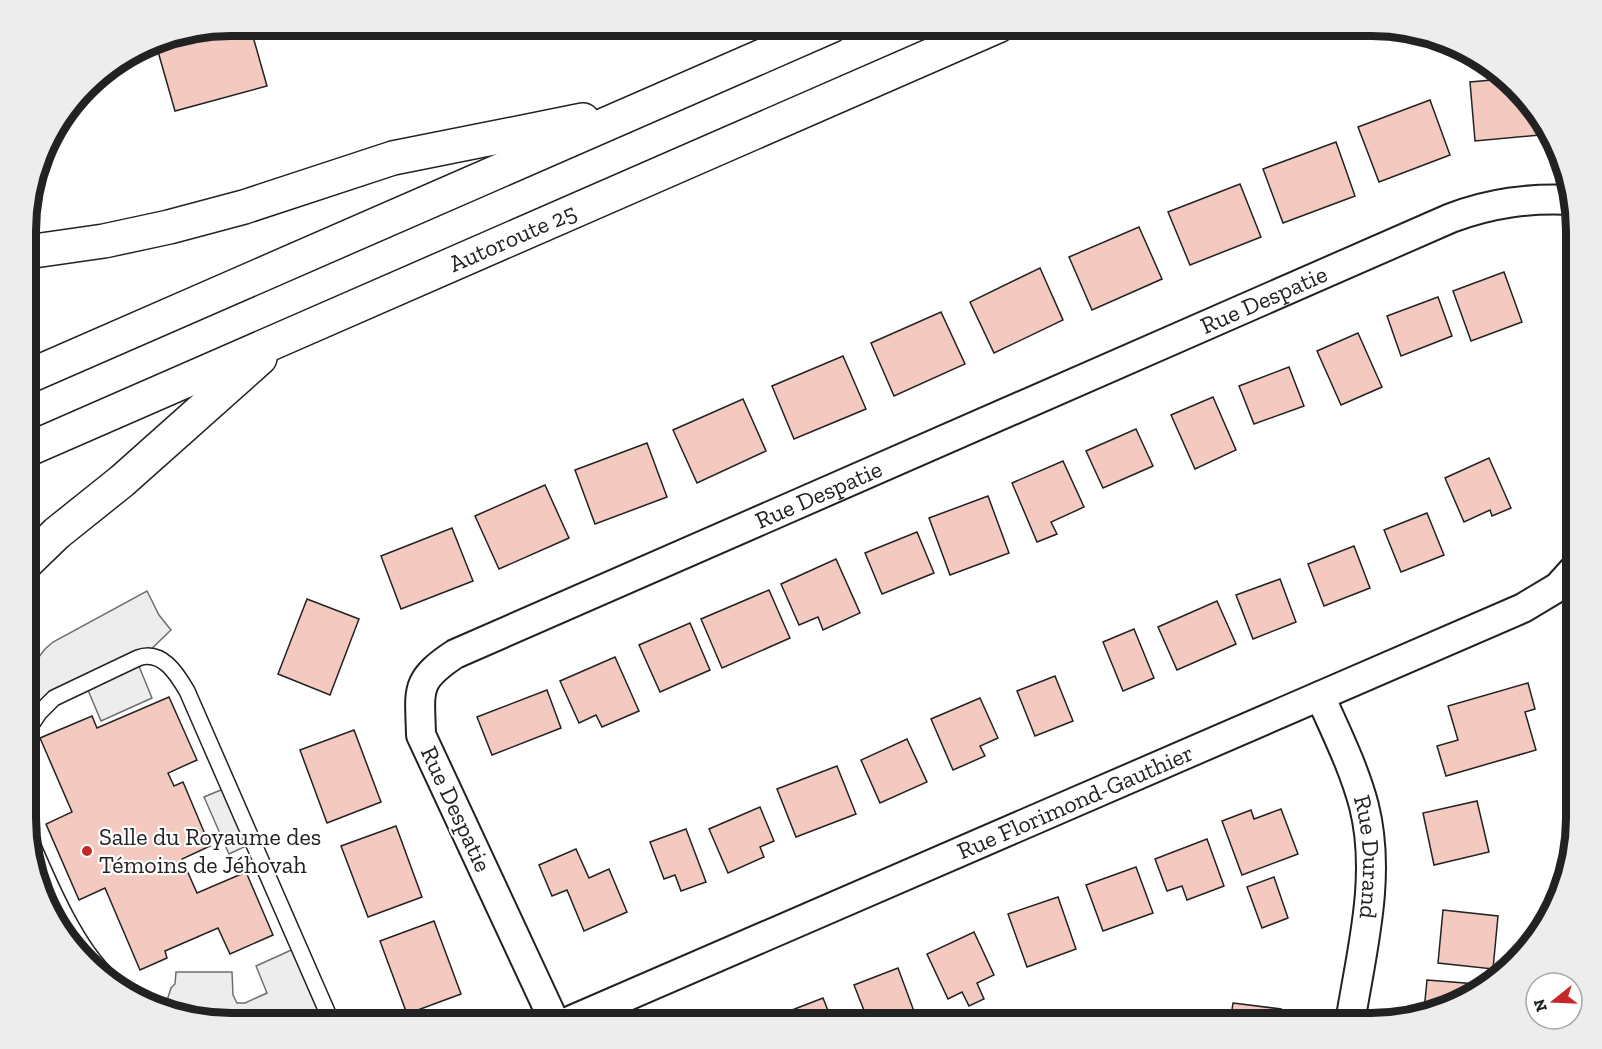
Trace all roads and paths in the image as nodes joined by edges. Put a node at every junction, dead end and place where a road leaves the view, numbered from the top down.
1 (808, 36) edge
2 (975, 36) edge
3 (646, 107) junction
4 (1563, 200) edge
5 (36, 251) edge
6 (282, 339) junction
7 (36, 373) edge
8 (36, 446) edge
9 (36, 553) edge
10 (1566, 578) edge
11 (1320, 696) junction
12 (36, 718) edge
13 (42, 863) edge
14 (85, 947) edge
15 (328, 1013) edge
16 (550, 1013) edge
17 (588, 1013) edge
18 (1352, 1013) edge

1 - 3 highway
2 - 6 highway, Autoroute 25
3 - 5 highway
3 - 7 highway
4 - 16 street, Rue Despatie
6 - 8 highway, Autoroute 25
6 - 9 highway
10 - 11 street, Rue Florimond-Gauthier
11 - 17 street, Rue Florimond-Gauthier
11 - 18 street, Rue Durand
12 - 15 lane
13 - 14 lane

